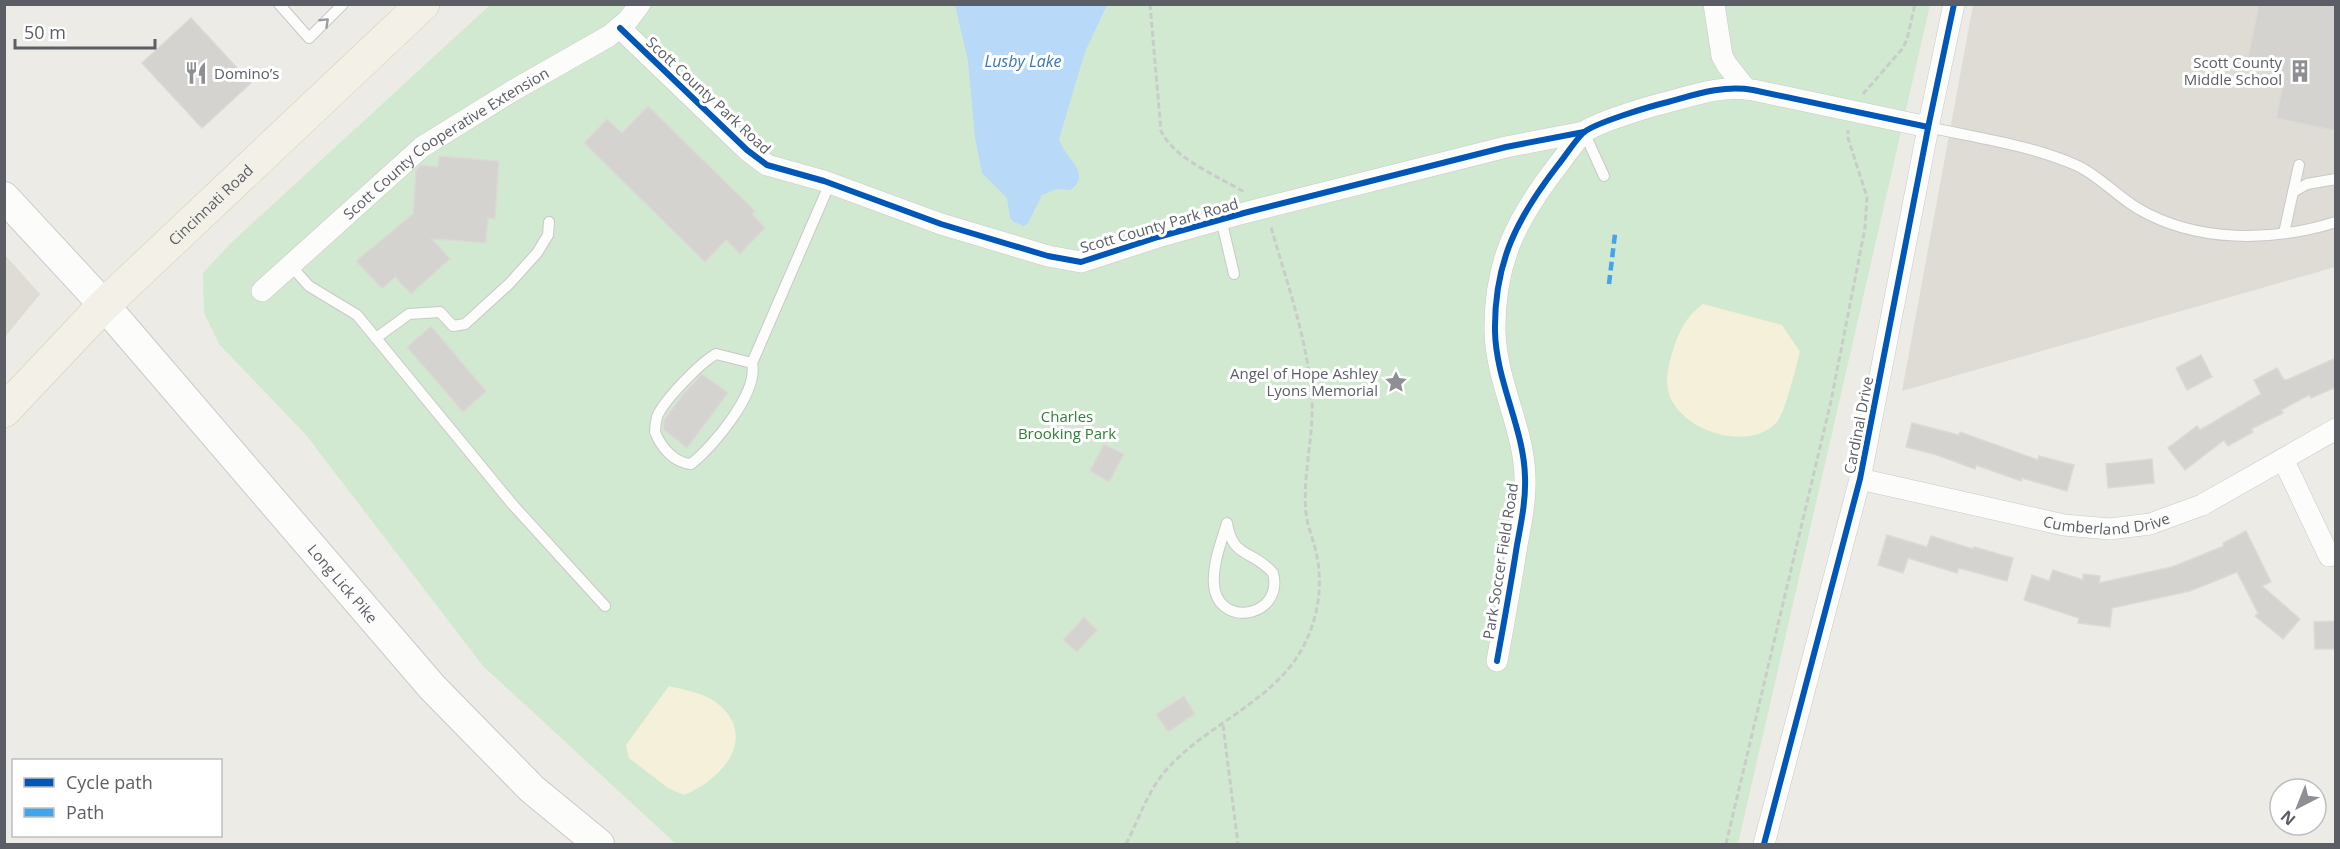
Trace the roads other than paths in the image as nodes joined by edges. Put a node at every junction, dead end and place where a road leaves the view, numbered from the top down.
1 (279, 4) edge
2 (343, 4) edge
3 (423, 4) edge
4 (1714, 4) edge
5 (1954, 4) edge
6 (640, 6) edge
7 (620, 28) junction
8 (1746, 89) junction
9 (1928, 126) junction
10 (1584, 132) junction
11 (2299, 165) dead end
12 (1604, 176) dead end
13 (2336, 179) edge
14 (830, 183) junction
15 (2293, 192) junction
16 (4, 197) edge
17 (1221, 219) junction
18 (549, 222) dead end
19 (2336, 222) edge
20 (2284, 233) junction
21 (291, 266) junction
22 (1234, 274) dead end
23 (262, 291) dead end
24 (104, 305) junction
25 (376, 338) junction
26 (752, 363) junction
27 (4, 411) edge
28 (2336, 429) edge
29 (2283, 459) junction
30 (1860, 479) junction
31 (1227, 523) joint
32 (2329, 556) dead end
33 (605, 606) dead end
34 (1497, 661) dead end
35 (599, 844) edge
36 (1764, 844) edge

1 -> 2 lane
3 - 24 main road, Cincinnati Road
4 - 8 street
5 - 9 street, Cardinal Drive
6 - 7 street, Scott County Cooperative Extension
7 - 14 street, Scott County Park Road
7 - 21 street, Scott County Cooperative Extension
8 - 9 street
8 - 10 street, Park Soccer Field Road
9 - 20 lane
9 - 30 street, Cardinal Drive
10 - 12 lane
10 - 17 street, Scott County Park Road
10 - 34 street, Park Soccer Field Road
11 - 15 lane
13 - 15 lane
14 - 17 street, Scott County Park Road
14 - 26 lane
15 - 20 lane
16 - 24 main road, Long Lick Pike
17 - 22 lane
18 - 25 lane
19 - 20 lane
21 - 23 street, Scott County Cooperative Extension
21 - 25 lane
24 - 27 main road, Cincinnati Road
24 - 35 main road, Long Lick Pike
25 - 33 lane
26 - 26 lane
28 - 29 street, Cumberland Drive
29 - 30 street, Cumberland Drive
29 - 32 street
30 - 36 street, Cardinal Drive
31 - 31 lane

